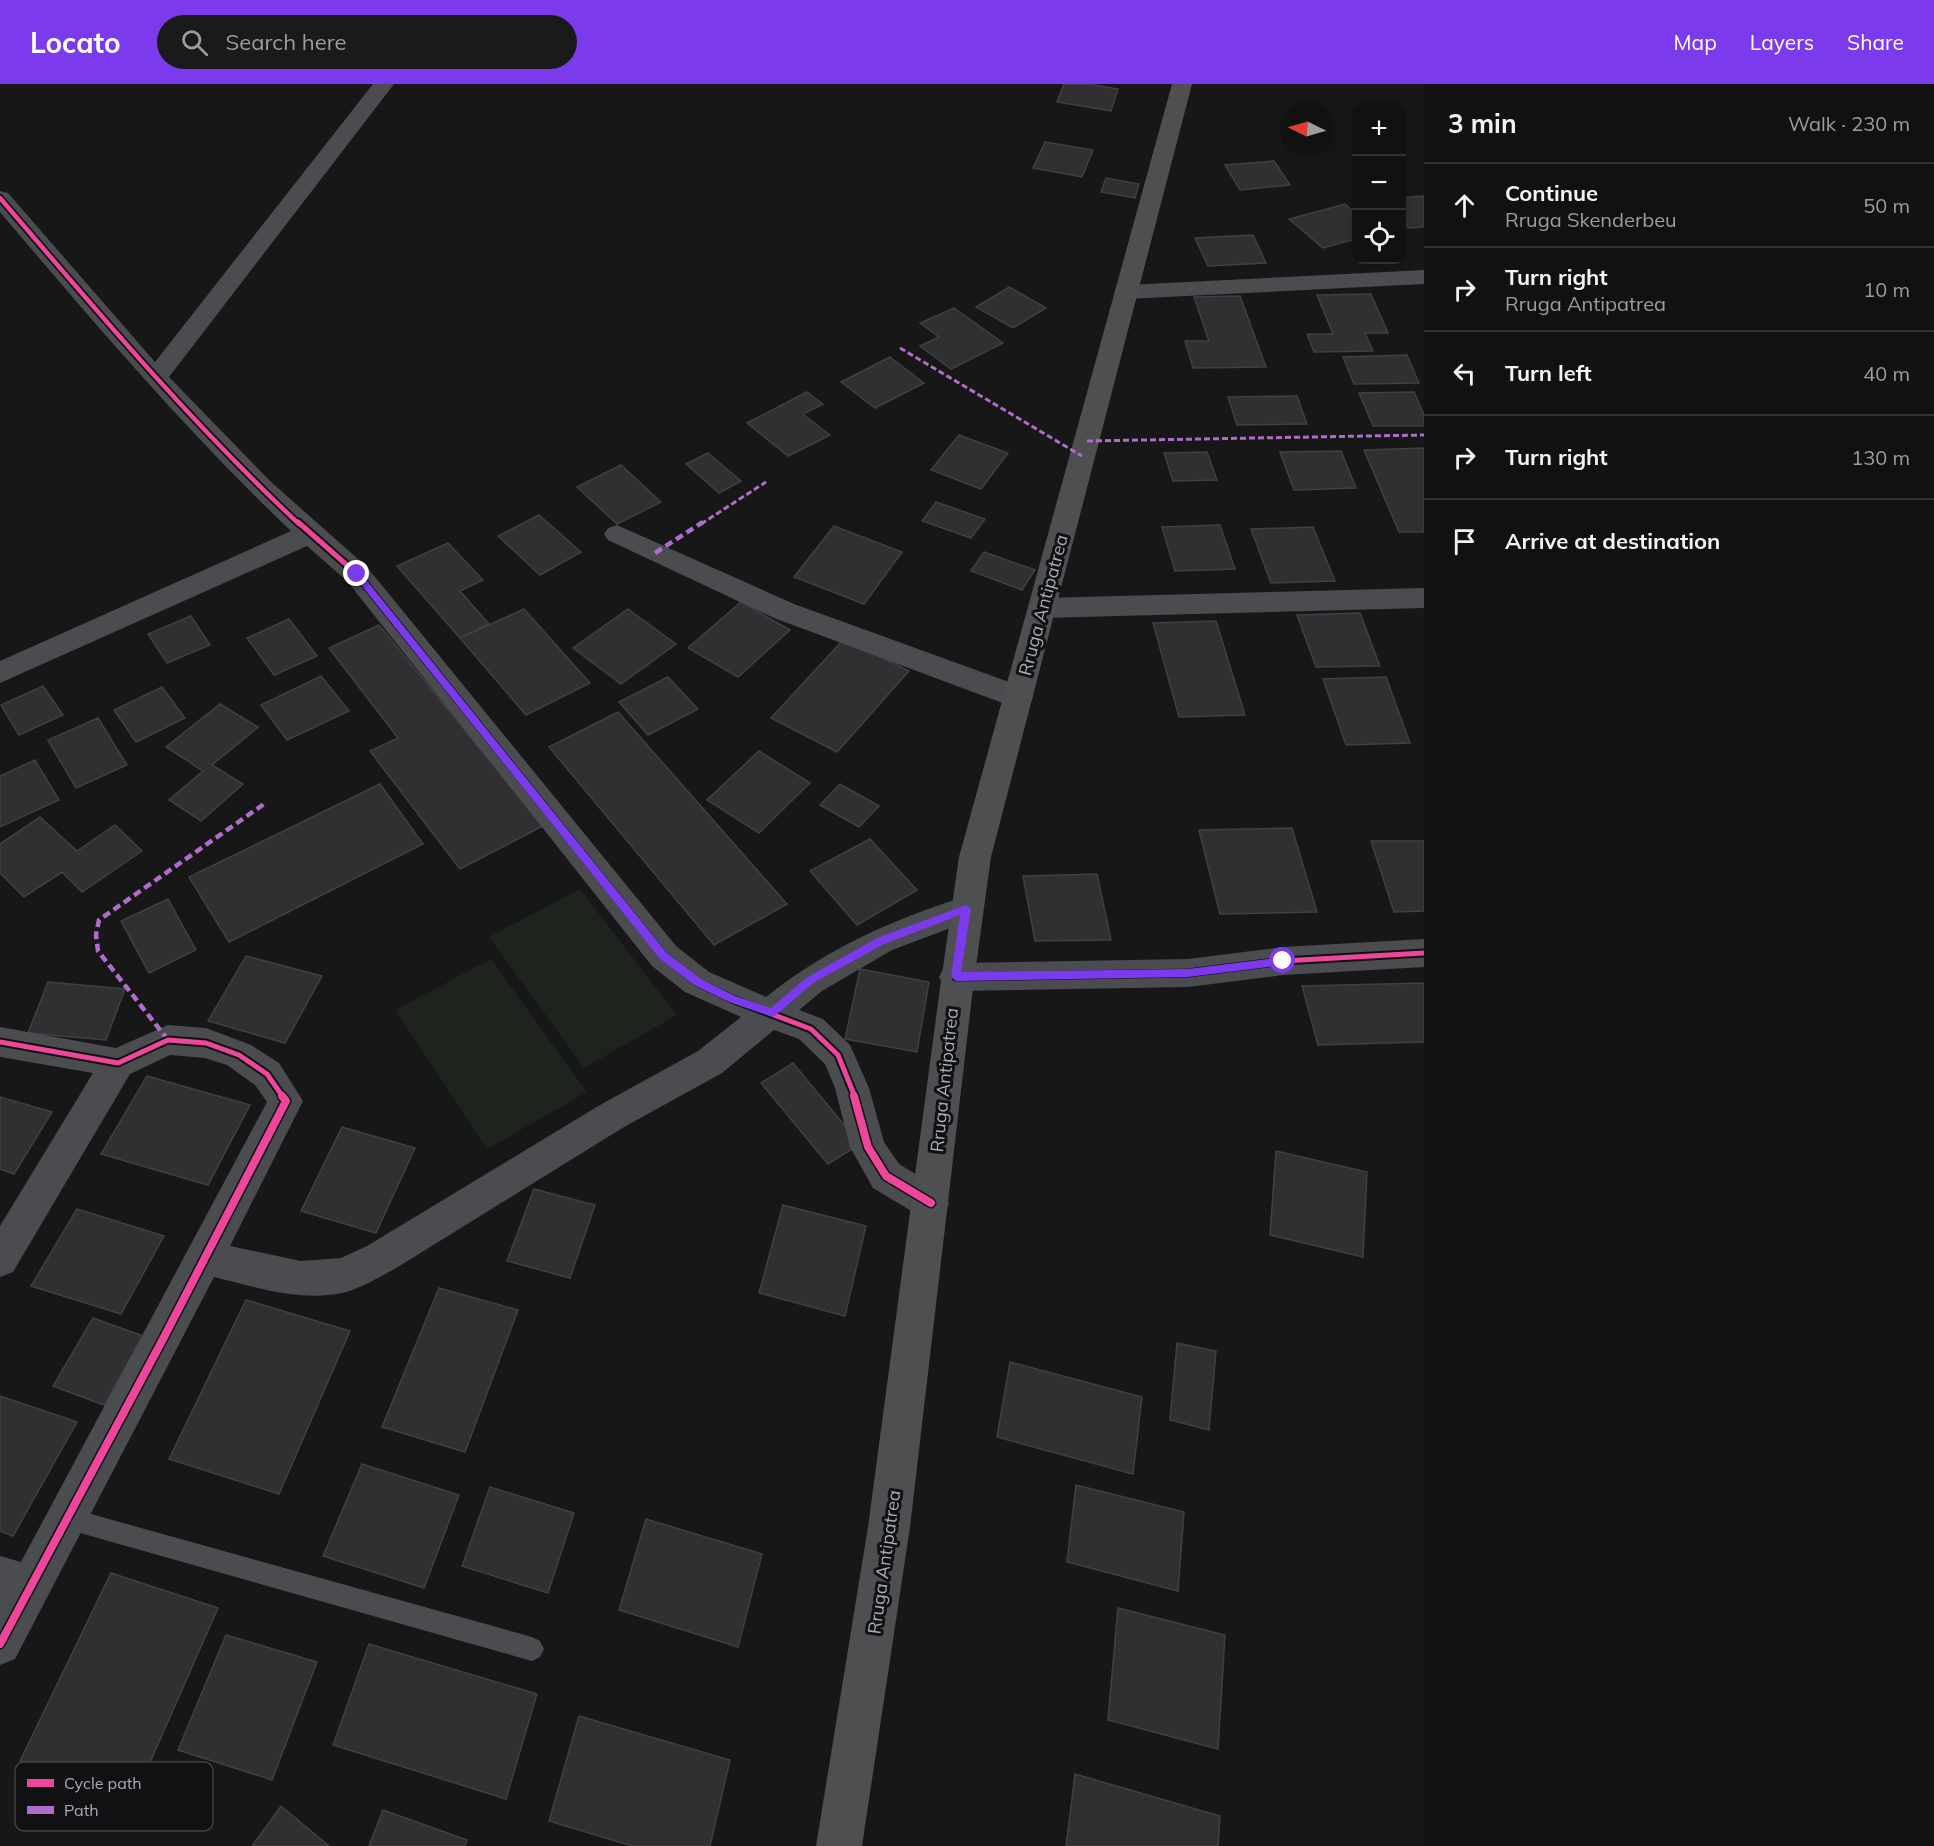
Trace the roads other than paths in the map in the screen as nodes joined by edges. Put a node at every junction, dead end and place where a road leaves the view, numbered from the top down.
1 (384, 84) edge
2 (1182, 84) edge
3 (0, 198) edge
4 (1423, 278) edge
5 (1126, 292) junction
6 (155, 379) junction
7 (309, 534) junction
8 (617, 534) dead end
9 (1424, 598) edge
10 (1042, 608) junction
11 (0, 673) edge
12 (1018, 697) junction
13 (966, 909) junction
14 (1424, 953) edge
15 (956, 977) junction
16 (773, 1012) junction
17 (0, 1042) edge
18 (118, 1063) junction
19 (931, 1203) junction
20 (205, 1258) junction
21 (0, 1260) edge
22 (66, 1518) junction
23 (15, 1582) edge
24 (0, 1644) edge
25 (532, 1649) dead end
26 (839, 1846) edge

1 - 6 street
2 - 5 main road, Rruga Antipatrea
3 - 6 street
4 - 5 street
5 - 10 main road, Rruga Antipatrea
6 - 7 street
7 - 11 street
7 - 16 street
8 - 12 street
9 - 10 street
10 - 12 main road, Rruga Antipatrea
12 - 13 main road, Rruga Antipatrea
13 - 15 main road, Rruga Antipatrea
13 - 16 street
14 - 15 street
15 - 19 main road, Rruga Antipatrea
16 - 19 street
16 - 20 street
17 - 18 street
18 - 20 street
18 - 21 street
19 - 26 main road, Rruga Antipatrea
20 - 22 street
22 - 23 street
22 - 25 lane
23 - 24 street

